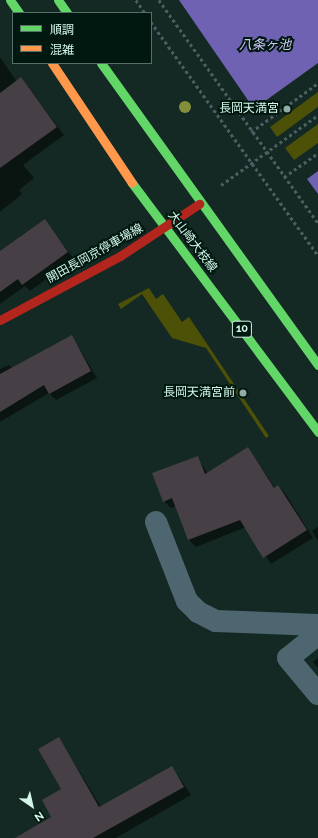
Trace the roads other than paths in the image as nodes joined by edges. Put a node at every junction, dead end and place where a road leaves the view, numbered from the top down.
1 (10, 0) edge
2 (58, 0) edge
3 (18, 12) edge
4 (66, 12) edge
5 (53, 64) edge
6 (102, 64) edge
7 (199, 204) junction
8 (167, 226) junction
9 (0, 320) edge
10 (318, 365) edge
11 (318, 432) edge
12 (156, 522) dead end
13 (318, 625) edge
14 (318, 634) edge
15 (318, 694) edge

1 - 3 main road
2 - 4 main road
5 - 8 main road, 大山崎大枝線 / 10
6 - 7 main road
7 - 8 main road, 開田長岡京停車場線
7 - 10 main road
8 - 9 main road, 開田長岡京停車場線
8 - 11 main road, 大山崎大枝線 / 10
12 - 13 street
14 - 15 street

